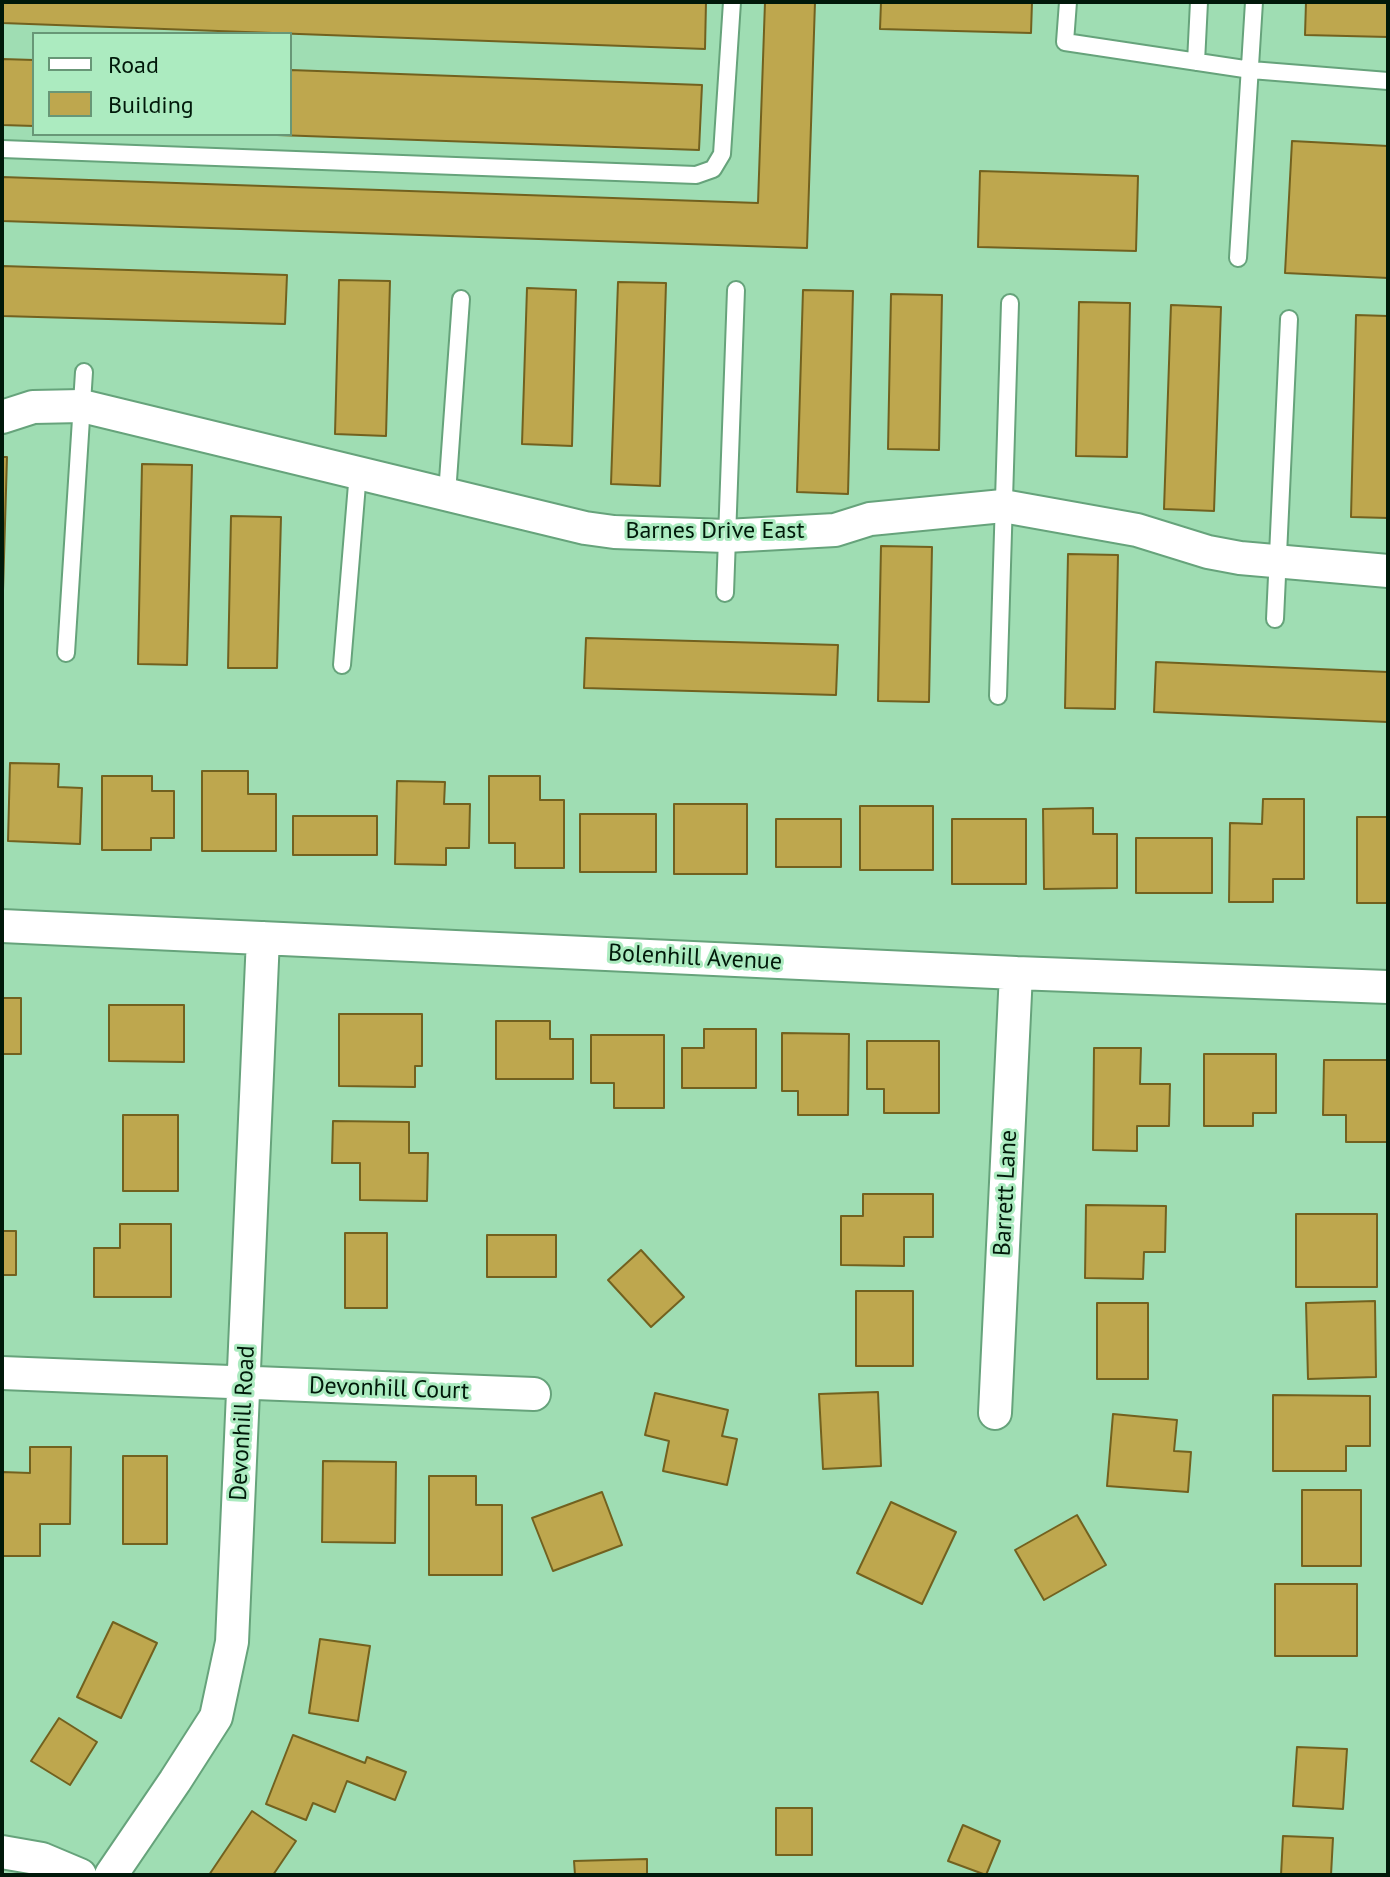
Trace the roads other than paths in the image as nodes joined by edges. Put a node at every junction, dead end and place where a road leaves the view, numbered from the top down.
1 (732, 2) edge
2 (1068, 2) edge
3 (1199, 2) edge
4 (1254, 2) edge
5 (1196, 62) junction
6 (1251, 70) junction
7 (1388, 81) edge
8 (2, 149) edge
9 (1238, 258) dead end
10 (736, 290) dead end
11 (461, 299) dead end
12 (1010, 303) dead end
13 (1289, 319) dead end
14 (84, 372) dead end
15 (82, 406) junction
16 (2, 417) edge
17 (358, 472) junction
18 (447, 494) junction
19 (1003, 506) junction
20 (726, 536) junction
21 (1277, 561) junction
22 (1388, 571) edge
23 (725, 593) dead end
24 (1275, 619) dead end
25 (66, 653) dead end
26 (342, 665) dead end
27 (998, 696) dead end
28 (2, 926) edge
29 (263, 938) junction
30 (1016, 973) junction
31 (1388, 987) edge
32 (2, 1373) edge
33 (245, 1384) junction
34 (534, 1394) dead end
35 (995, 1413) dead end
36 (2, 1852) edge
37 (80, 1875) edge
38 (111, 1875) edge

1 - 8 lane
2 - 5 lane
3 - 5 lane
4 - 6 lane
5 - 6 lane
6 - 7 lane
6 - 9 lane
10 - 20 lane
11 - 18 lane
12 - 19 lane
13 - 21 lane
14 - 15 lane
15 - 16 street, Barnes Drive East
15 - 17 street, Barnes Drive East
15 - 25 lane
17 - 18 street, Barnes Drive East
17 - 26 lane
18 - 20 street, Barnes Drive East
19 - 20 street, Barnes Drive East
19 - 21 street, Barnes Drive East
19 - 27 lane
20 - 23 lane
21 - 22 street, Barnes Drive East
21 - 24 lane
28 - 29 street, Bolenhill Avenue
29 - 30 street, Bolenhill Avenue
29 - 33 street, Devonhill Road
30 - 31 street, Bolenhill Avenue
30 - 35 street, Barrett Lane
32 - 33 street, Devonhill Court
33 - 34 street, Devonhill Court
33 - 38 street, Devonhill Road
36 - 37 street

